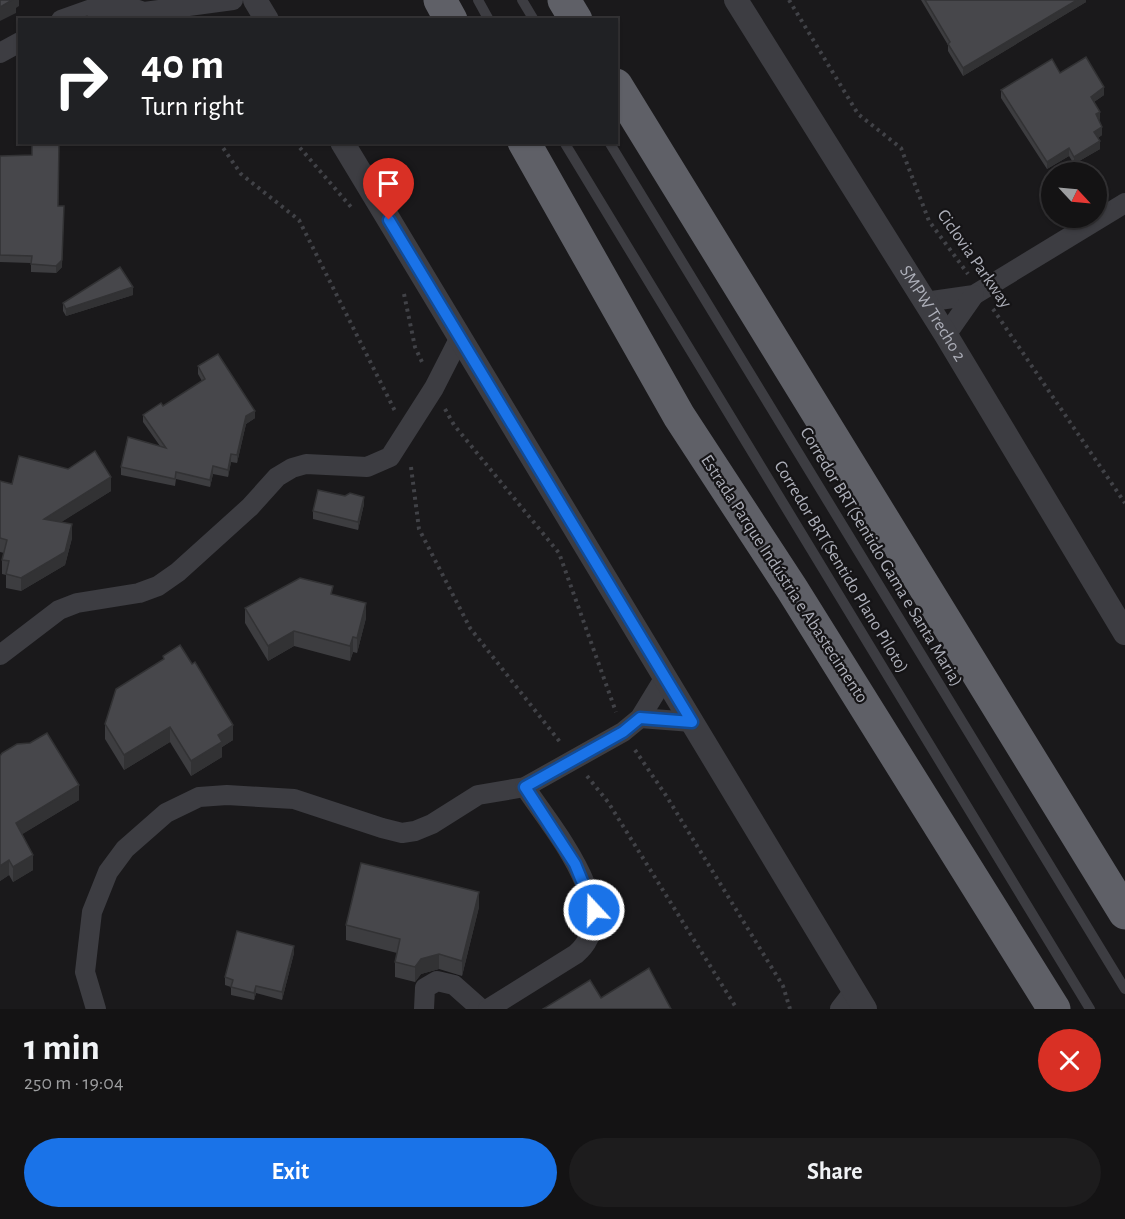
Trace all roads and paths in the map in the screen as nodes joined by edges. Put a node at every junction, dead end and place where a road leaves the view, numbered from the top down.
1 (232, 0) edge
2 (255, 0) edge
3 (440, 0) edge
4 (478, 0) edge
5 (522, 0) edge
6 (564, 0) edge
7 (736, 0) edge
8 (789, 0) edge
9 (131, 4) edge
10 (67, 18) edge
11 (266, 18) edge
12 (451, 18) edge
13 (488, 18) edge
14 (533, 18) edge
15 (575, 18) edge
16 (18, 43) edge
17 (0, 53) edge
18 (618, 88) edge
19 (220, 144) edge
20 (297, 144) edge
21 (343, 144) edge
22 (525, 144) edge
23 (565, 144) edge
24 (610, 144) edge
25 (1125, 203) edge
26 (354, 211) dead end
27 (401, 283) dead end
28 (977, 293) junction
29 (925, 302) junction
30 (946, 335) junction
31 (460, 337) junction
32 (434, 388) junction
33 (406, 434) junction
34 (1125, 503) edge
35 (1118, 607) edge
36 (1125, 633) edge
37 (0, 655) edge
38 (665, 677) junction
39 (640, 718) junction
40 (692, 722) junction
41 (623, 732) junction
42 (575, 760) junction
43 (525, 787) junction
44 (1125, 913) edge
45 (1125, 989) edge
46 (853, 1003) edge
47 (96, 1009) edge
48 (424, 1009) edge
49 (481, 1009) edge
50 (488, 1009) edge
51 (737, 1009) edge
52 (790, 1009) edge
53 (1054, 1009) edge
54 (1090, 1009) edge

1 - 9 street
2 - 11 street
3 - 12 highway
4 - 13 lane
5 - 14 lane
6 - 15 highway
7 - 29 street, SMPW Trecho 2
8 - 28 path, Ciclovia Parkway
9 - 10 street
16 - 17 street
18 - 44 highway
19 - 33 path
20 - 26 path
21 - 31 street
22 - 53 highway, Estrada Parque Indústria e Abastecimento
23 - 54 lane, Corredor BRT(Sentido Plano Piloto)
24 - 45 lane, Corredor BRT(Sentido Gama e Santa Maria)
25 - 28 street
27 - 32 path
28 - 29 street
28 - 30 street
28 - 34 path, Ciclovia Parkway
29 - 30 street, SMPW Trecho 2
30 - 35 street, SMPW Trecho 2
31 - 32 street
31 - 38 street
32 - 33 street
32 - 41 path
33 - 37 street
33 - 42 path
35 - 36 street, SMPW Trecho 2
38 - 39 street
38 - 40 street
39 - 40 street
39 - 41 street
40 - 46 street
41 - 42 street
41 - 52 path
42 - 43 street
42 - 51 path
43 - 47 street
43 - 50 street
48 - 49 street

